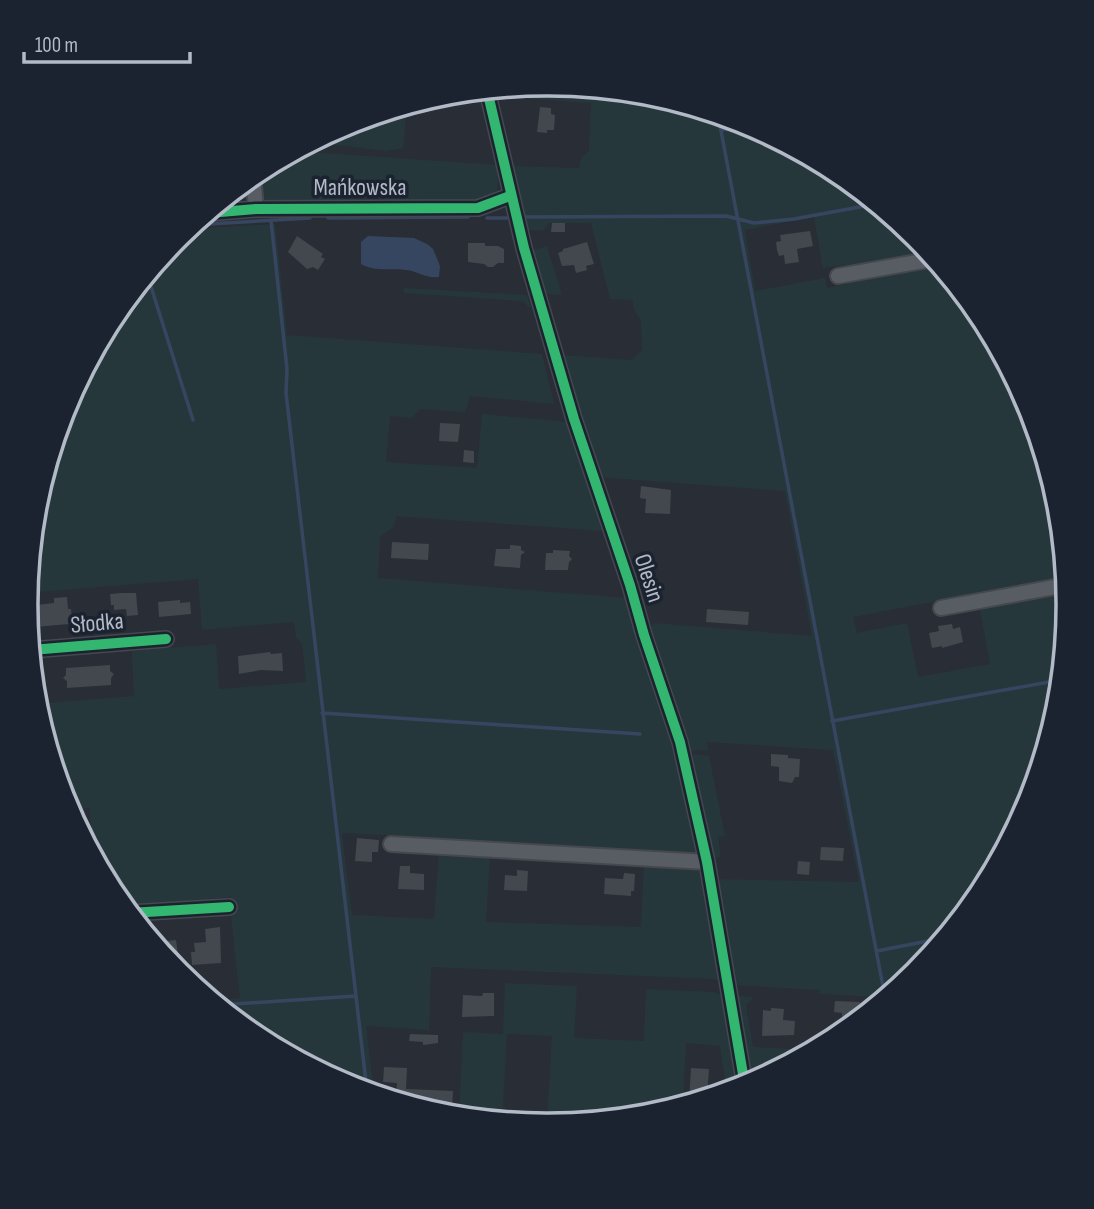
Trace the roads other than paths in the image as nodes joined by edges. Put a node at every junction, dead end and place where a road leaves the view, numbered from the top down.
1 (489, 99) edge
2 (254, 189) edge
3 (510, 196) junction
4 (256, 209) junction
5 (224, 212) edge
6 (922, 261) edge
7 (838, 276) dead end
8 (1055, 586) edge
9 (941, 608) dead end
10 (166, 639) dead end
11 (41, 649) edge
12 (391, 844) dead end
13 (707, 862) junction
14 (229, 907) dead end
15 (143, 913) edge
16 (743, 1074) edge

1 - 3 street, Olesin
2 - 4 street
3 - 4 street, Mańkowska
3 - 13 street, Olesin
4 - 5 street, Mańkowska
6 - 7 street
8 - 9 street
10 - 11 street, Słodka
12 - 13 street
13 - 16 street, Olesin
14 - 15 street

